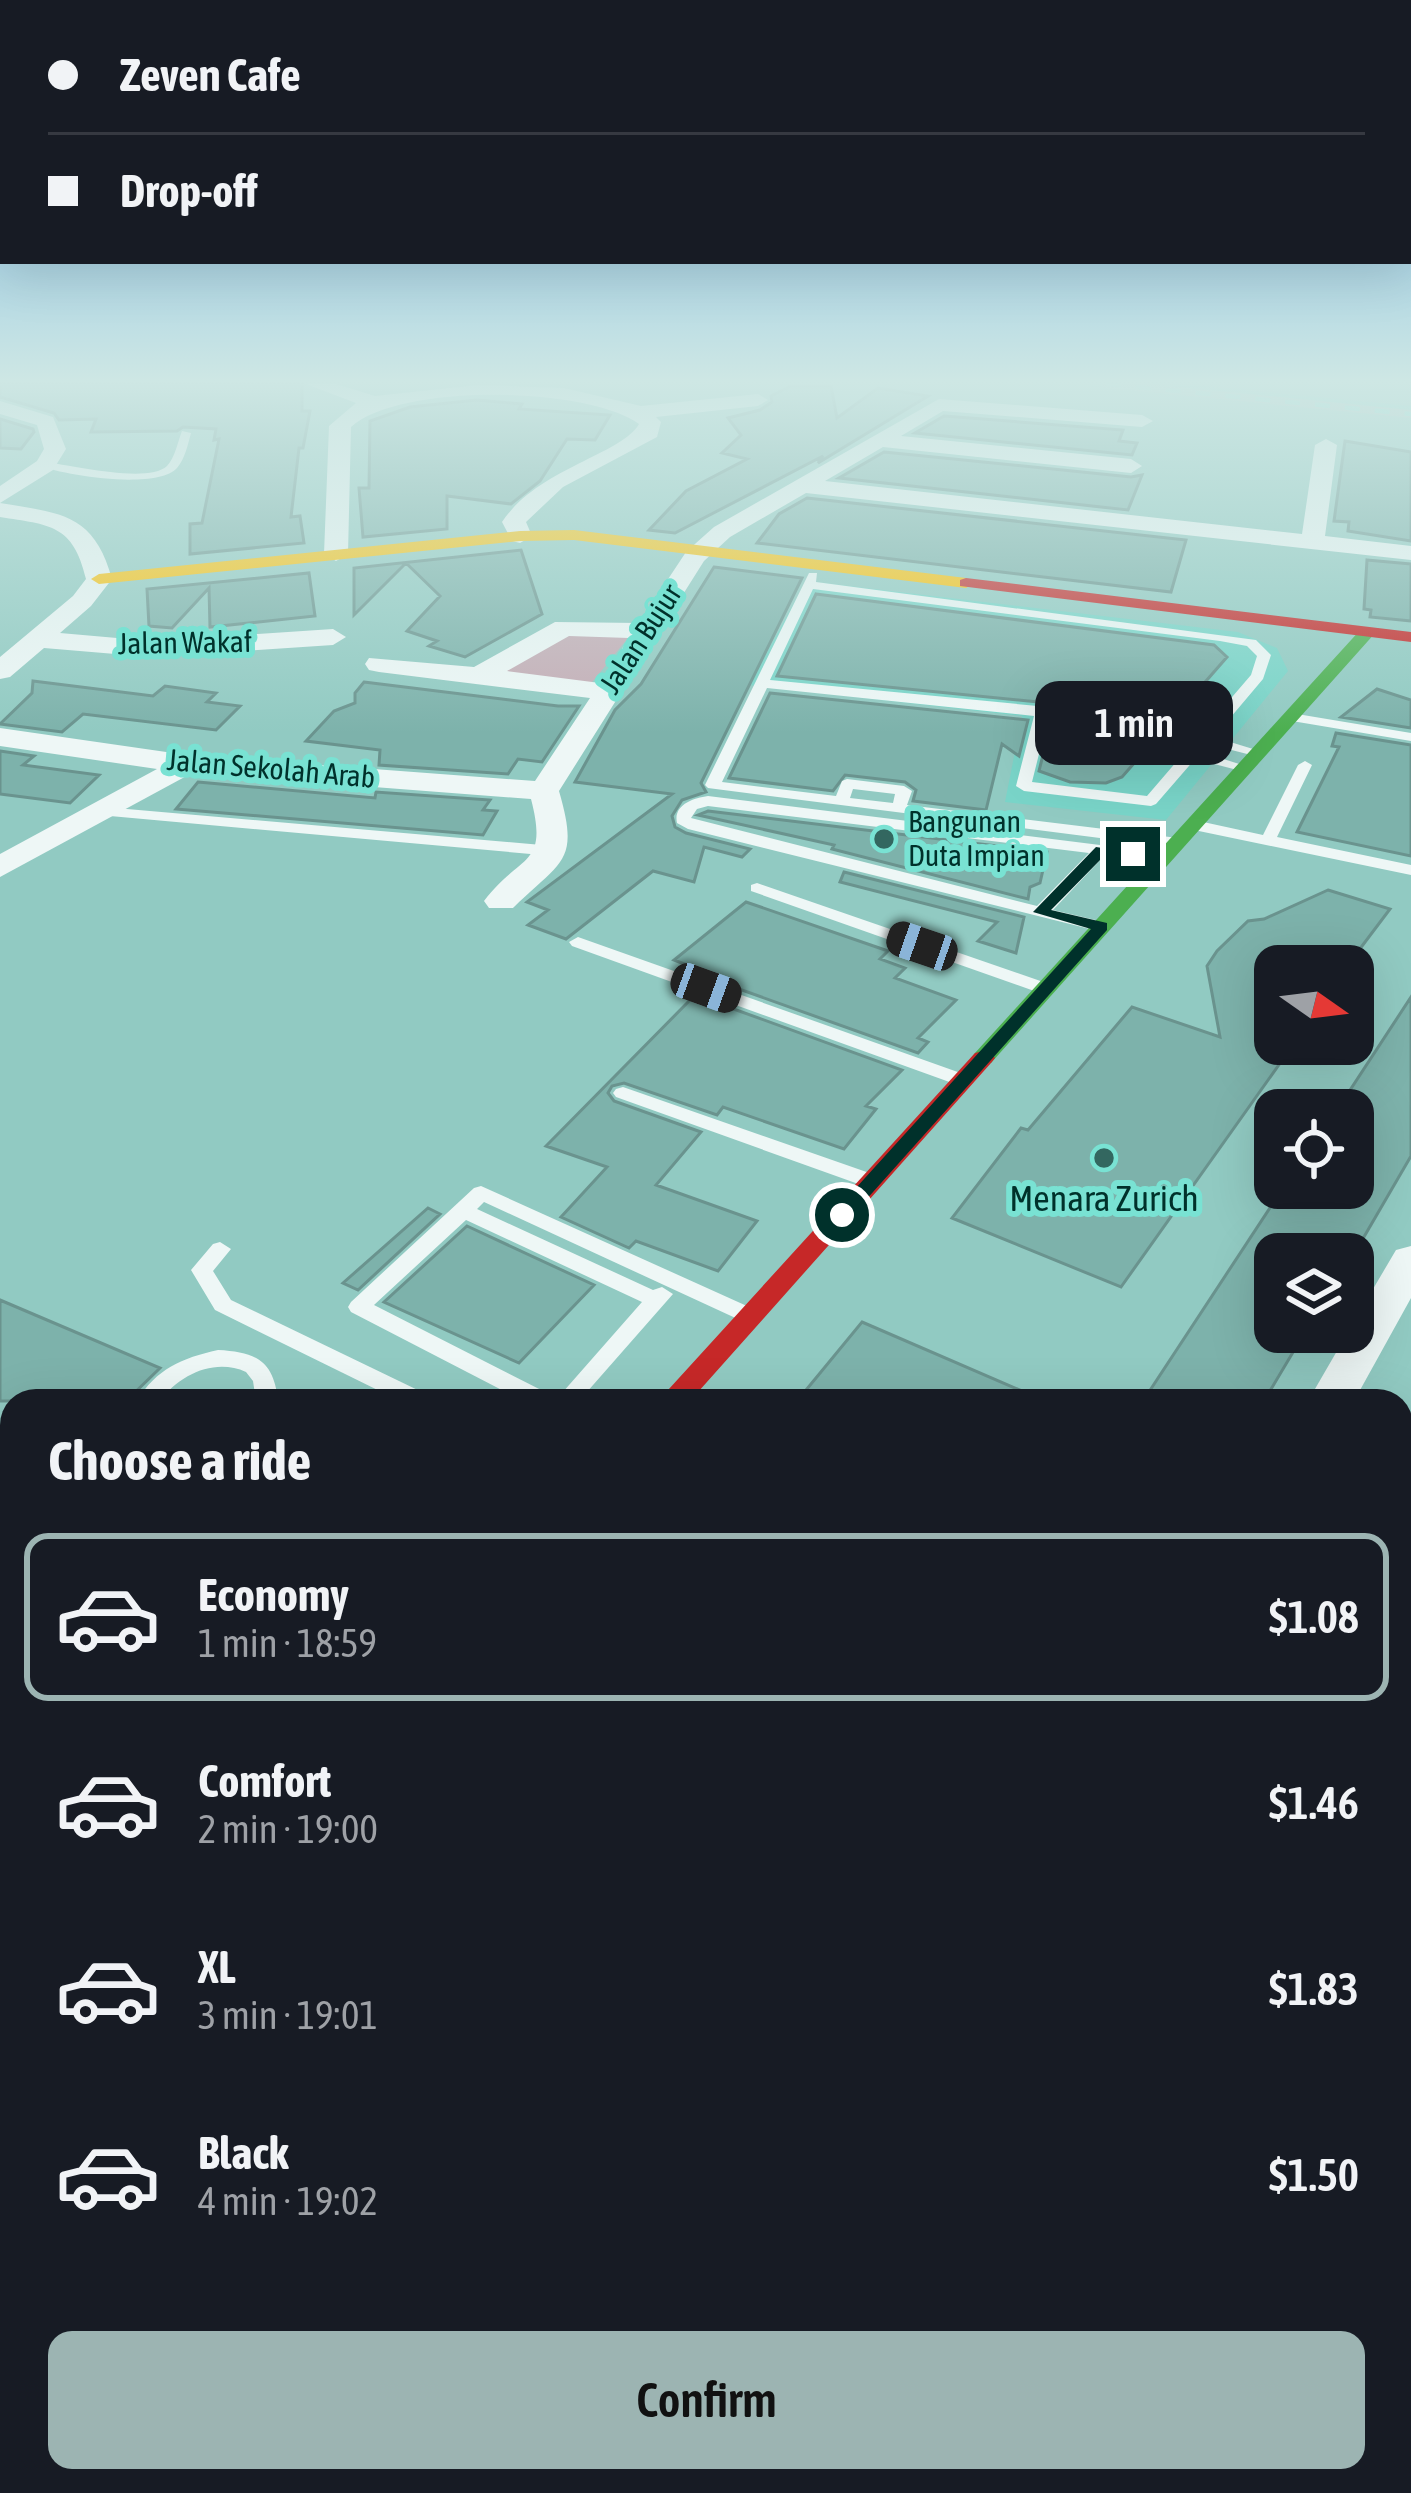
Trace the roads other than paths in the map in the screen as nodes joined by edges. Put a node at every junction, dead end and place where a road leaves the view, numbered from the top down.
1 (338, 500) edge
2 (530, 500) edge
3 (773, 500) edge
4 (932, 500) edge
5 (1318, 500) edge
6 (0, 510) edge
7 (520, 536) junction
8 (1312, 544) junction
9 (702, 550) junction
10 (1411, 553) edge
11 (336, 554) junction
12 (813, 574) junction
13 (99, 579) junction
14 (1254, 618) junction
15 (645, 631) junction
16 (1368, 632) junction
17 (1411, 637) edge
18 (333, 638) dead end
19 (37, 639) junction
20 (379, 664) dead end
21 (0, 671) edge
22 (1331, 674) junction
23 (479, 676) junction
24 (763, 683) junction
25 (607, 692) junction
26 (1291, 717) junction
27 (1408, 733) edge
28 (0, 737) edge
29 (1202, 738) junction
30 (1189, 753) junction
31 (1252, 761) junction
32 (187, 764) junction
33 (1306, 765) dead end
34 (544, 790) junction
35 (104, 812) junction
36 (1181, 839) junction
37 (1268, 840) junction
38 (1101, 850) junction
39 (553, 851) junction
40 (0, 867) edge
41 (1411, 870) edge
42 (757, 888) dead end
43 (501, 901) dead end
44 (1041, 912) junction
45 (1102, 927) junction
46 (578, 942) dead end
47 (1046, 989) junction
48 (963, 1081) junction
49 (623, 1093) dead end
50 (872, 1182) junction
51 (220, 1250) dead end
52 (1411, 1260) edge
53 (664, 1291) junction
54 (750, 1316) junction
55 (158, 1389) edge
56 (269, 1389) edge
57 (395, 1389) edge
58 (520, 1389) edge
59 (577, 1389) edge
60 (684, 1389) edge
61 (1338, 1389) edge

1 - 11 street
2 - 7 street
3 - 9 street, Jalan Bujur
4 - 8 street
5 - 8 street
6 - 13 street, Jalan Wakaf
7 - 9 street
7 - 11 street
8 - 10 street
9 - 12 street
9 - 15 street, Jalan Bujur
11 - 13 street
12 - 14 street
12 - 24 lane
12 - 29 lane
13 - 19 street, Jalan Wakaf
14 - 16 street
14 - 22 street
15 - 23 street
15 - 25 street, Jalan Bujur
16 - 17 street
16 - 22 street
18 - 19 street, Jalan Wakaf
19 - 21 street, Jalan Wakaf
20 - 23 street
22 - 26 street
23 - 25 street
24 - 30 lane
24 - 36 lane
25 - 34 street, Jalan Bujur
26 - 27 lane
26 - 31 street
28 - 32 street, Jalan Sekolah Arab
29 - 30 lane
29 - 31 lane
30 - 31 lane
31 - 36 street
32 - 34 street, Jalan Sekolah Arab
32 - 35 street
33 - 37 lane
34 - 39 street
35 - 39 lane
35 - 40 street
36 - 37 lane
36 - 38 lane
36 - 45 street
37 - 41 lane
38 - 44 lane
38 - 44 lane
39 - 43 street
42 - 47 lane
44 - 45 lane
45 - 47 street
46 - 48 lane
47 - 48 street
48 - 50 street
49 - 50 lane
50 - 54 street
51 - 57 lane
52 - 61 street
53 - 54 lane
53 - 58 lane
53 - 59 lane
54 - 60 street
55 - 56 lane

